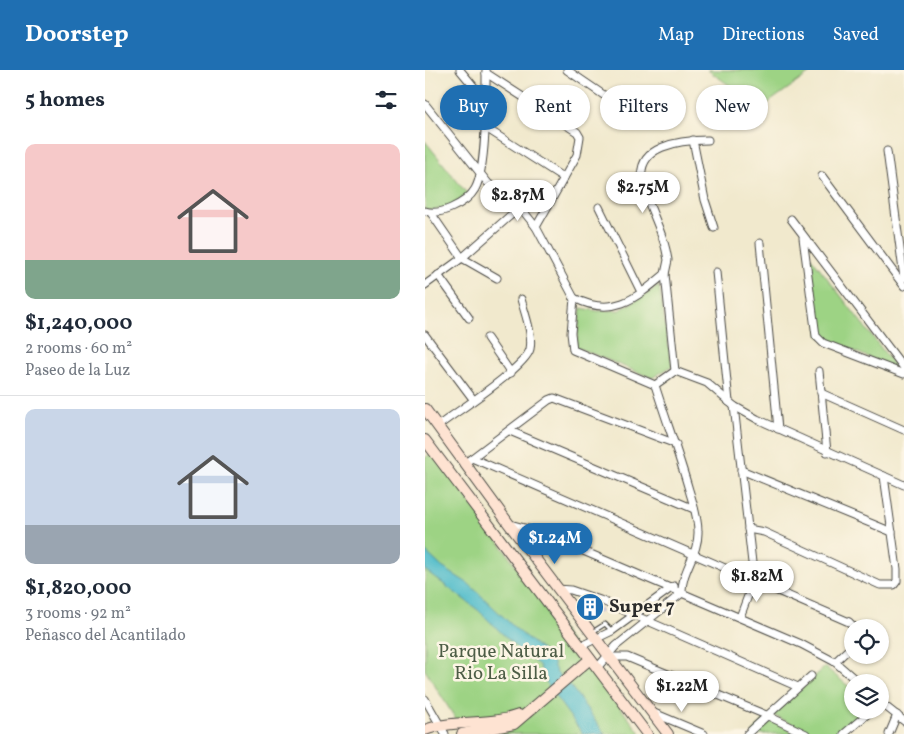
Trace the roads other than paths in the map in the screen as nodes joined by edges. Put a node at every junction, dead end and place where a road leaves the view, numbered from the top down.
1 (460, 70) edge
2 (567, 70) edge
3 (486, 72) edge
4 (472, 85) edge
5 (486, 85) edge
6 (600, 93) edge
7 (425, 104) edge
8 (486, 130) edge
9 (489, 130) edge
10 (693, 140) junction
11 (708, 140) dead end
12 (887, 151) dead end
13 (480, 174) junction
14 (822, 176) dead end
15 (564, 178) junction
16 (520, 207) junction
17 (599, 207) dead end
18 (428, 212) edge
19 (791, 219) dead end
20 (536, 227) junction
21 (714, 228) dead end
22 (803, 238) junction
23 (760, 243) dead end
24 (462, 258) junction
25 (716, 272) dead end
26 (665, 274) junction
27 (438, 275) junction
28 (497, 278) dead end
29 (904, 278) edge
30 (425, 285) edge
31 (904, 286) edge
32 (641, 292) junction
33 (575, 298) junction
34 (521, 299) dead end
35 (469, 318) dead end
36 (425, 335) edge
37 (487, 338) dead end
38 (904, 368) edge
39 (675, 371) junction
40 (819, 371) dead end
41 (511, 373) junction
42 (904, 374) edge
43 (655, 384) junction
44 (821, 393) junction
45 (473, 399) junction
46 (731, 404) junction
47 (425, 409) edge
48 (438, 426) junction
49 (778, 429) junction
50 (904, 430) edge
51 (510, 431) junction
52 (445, 436) junction
53 (428, 443) edge
54 (676, 444) junction
55 (827, 452) junction
56 (457, 453) junction
57 (441, 459) junction
58 (469, 461) junction
59 (741, 470) junction
60 (883, 476) junction
61 (904, 485) edge
62 (694, 509) junction
63 (509, 524) junction
64 (748, 529) junction
65 (892, 532) junction
66 (693, 554) junction
67 (754, 580) junction
68 (681, 583) junction
69 (671, 588) junction
70 (557, 589) junction
71 (682, 593) junction
72 (634, 615) junction
73 (739, 617) junction
74 (844, 620) edge
75 (648, 621) junction
76 (612, 631) junction
77 (593, 636) junction
78 (581, 646) junction
79 (844, 654) edge
80 (608, 657) junction
81 (588, 661) junction
82 (835, 662) junction
83 (597, 668) junction
84 (849, 674) edge
85 (811, 676) dead end
86 (798, 687) junction
87 (425, 699) edge
88 (889, 709) edge
89 (652, 713) junction
90 (766, 715) junction
91 (897, 715) junction
92 (862, 719) edge
93 (904, 721) edge
94 (454, 723) junction
95 (425, 730) edge
96 (443, 730) edge
97 (474, 730) edge
98 (462, 734) edge
99 (647, 734) edge
100 (668, 734) edge
101 (704, 734) edge
102 (747, 734) edge
103 (806, 734) edge
104 (844, 734) edge
105 (889, 734) edge

1 - 4 street
2 - 6 street
3 - 5 street
3 - 15 street
7 - 13 street
8 - 13 street
9 - 15 street
10 - 11 street
10 - 21 street
10 - 26 street
12 - 29 street
13 - 16 street
13 - 18 street
14 - 31 street
15 - 20 street
16 - 20 street
16 - 24 street
17 - 32 street
18 - 24 street
19 - 22 street
20 - 33 street
22 - 38 street
22 - 42 street
23 - 49 street
24 - 27 street
24 - 28 street
25 - 46 street
26 - 32 street
26 - 39 street
27 - 30 street
27 - 35 street
32 - 33 street
33 - 43 street
34 - 41 street
36 - 45 street
37 - 41 street
39 - 43 street
39 - 46 street
40 - 44 street
41 - 45 street
43 - 54 street
44 - 50 street
44 - 55 street
45 - 48 street
46 - 49 street
46 - 59 street
47 - 48 street
48 - 52 street
49 - 55 street
51 - 54 street
51 - 58 street
51 - 62 street
52 - 53 street
52 - 56 street
53 - 57 street
54 - 62 street
55 - 60 street
56 - 57 street
56 - 58 street
57 - 78 street
58 - 63 street
58 - 66 street
59 - 64 street
59 - 65 street
60 - 61 street
60 - 65 street
62 - 66 street
63 - 69 street
63 - 70 street
64 - 65 street
64 - 67 street
66 - 67 street
66 - 68 street
67 - 73 street
67 - 74 street
68 - 69 street
68 - 71 street
69 - 71 street
69 - 72 street
70 - 72 street
70 - 77 street
71 - 73 street
71 - 75 street
72 - 75 street
72 - 76 street
73 - 82 street
75 - 80 street
75 - 86 street
76 - 77 street
76 - 77 lane
77 - 78 street
77 - 80 street
78 - 81 street
79 - 82 street
80 - 83 street
80 - 89 street
80 - 90 street
81 - 83 street
81 - 97 street
82 - 84 street
83 - 99 street
85 - 86 street
86 - 90 street
87 - 96 street
88 - 91 street
89 - 100 street
89 - 101 street
90 - 102 street
90 - 103 street
91 - 93 street
91 - 105 street
92 - 104 street
94 - 96 street
94 - 97 street
94 - 98 street
95 - 96 street
97 - 98 street

